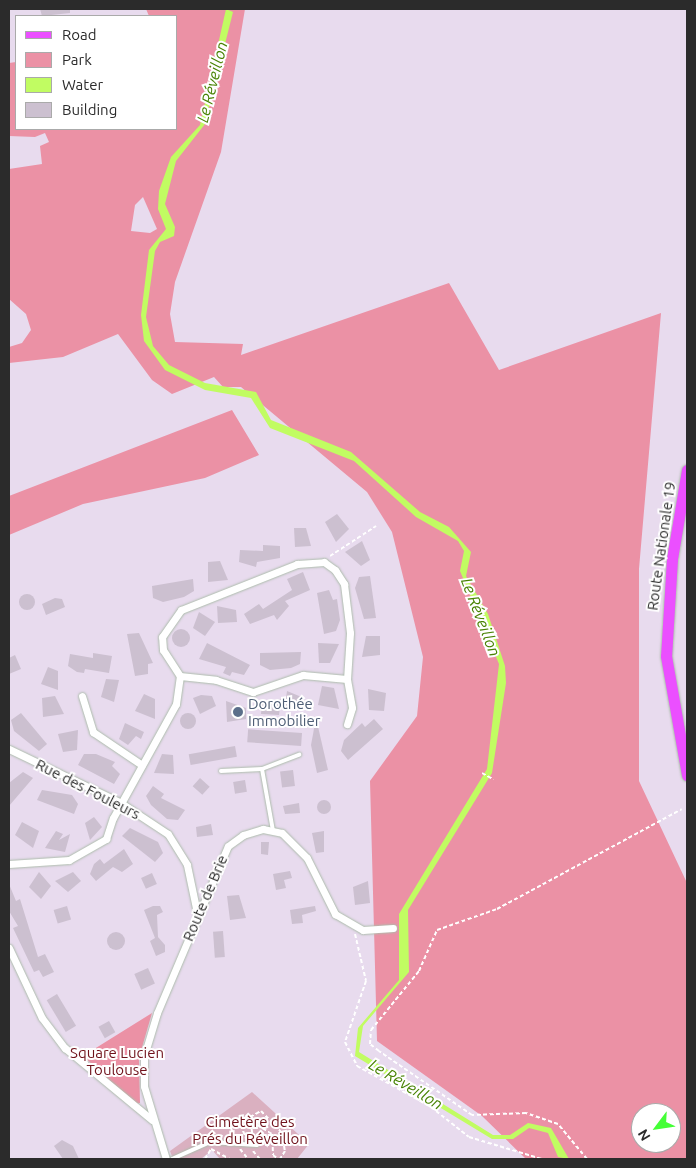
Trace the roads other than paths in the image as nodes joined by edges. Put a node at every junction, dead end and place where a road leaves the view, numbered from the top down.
1 (687, 470) edge
2 (180, 676) junction
3 (347, 679) junction
4 (82, 696) dead end
5 (347, 724) dead end
6 (9, 749) edge
7 (299, 755) dead end
8 (142, 765) junction
9 (262, 769) junction
10 (221, 771) dead end
11 (687, 775) edge
12 (121, 803) junction
13 (273, 831) junction
14 (9, 864) edge
15 (198, 914) junction
16 (393, 928) dead end
17 (9, 948) edge
18 (153, 1121) junction
19 (257, 1145) road end
20 (166, 1159) edge
21 (172, 1159) edge

1 - 11 main road, Route Nationale 19
2 - 3 street
2 - 3 street
2 - 8 street
3 - 5 street
4 - 8 street
6 - 12 street, Rue des Fouleurs
7 - 9 lane
8 - 12 street
9 - 10 lane
9 - 13 lane
12 - 14 street
12 - 15 street, Rue des Fouleurs
13 - 15 street, Route de Brie
13 - 16 street
15 - 18 street, Route de Brie
17 - 18 street
18 - 20 street, Route de Brie
19 - 21 lane

